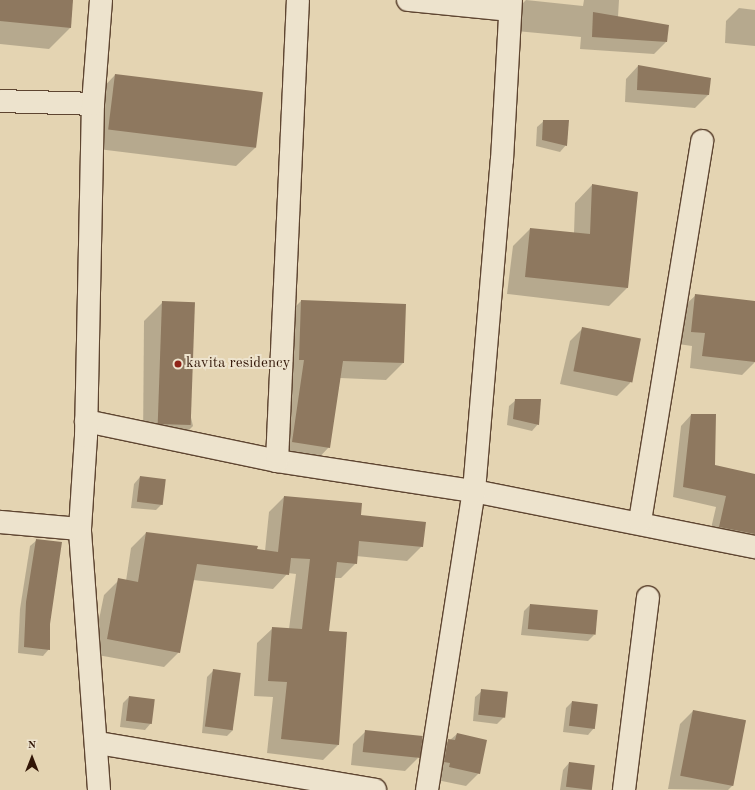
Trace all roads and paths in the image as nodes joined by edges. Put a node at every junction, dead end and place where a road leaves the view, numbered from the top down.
1 (100, 0) edge
2 (298, 0) edge
3 (408, 0) edge
4 (510, 5) edge
5 (0, 101) edge
6 (93, 104) junction
7 (702, 141) dead end
8 (86, 421) junction
9 (277, 461) junction
10 (474, 491) junction
11 (640, 521) junction
12 (0, 522) edge
13 (80, 529) junction
14 (755, 547) edge
15 (648, 596) dead end
16 (98, 743) junction
17 (100, 790) edge
18 (376, 790) edge
19 (427, 790) edge
20 (624, 790) edge

1 - 6 street
2 - 9 street
3 - 4 street
4 - 10 street
5 - 6 street
6 - 8 street
7 - 11 street
8 - 9 street
8 - 13 street
9 - 10 street
10 - 11 street
10 - 19 street
11 - 14 street
12 - 13 street
13 - 16 street
15 - 20 street
16 - 17 street
16 - 18 street

